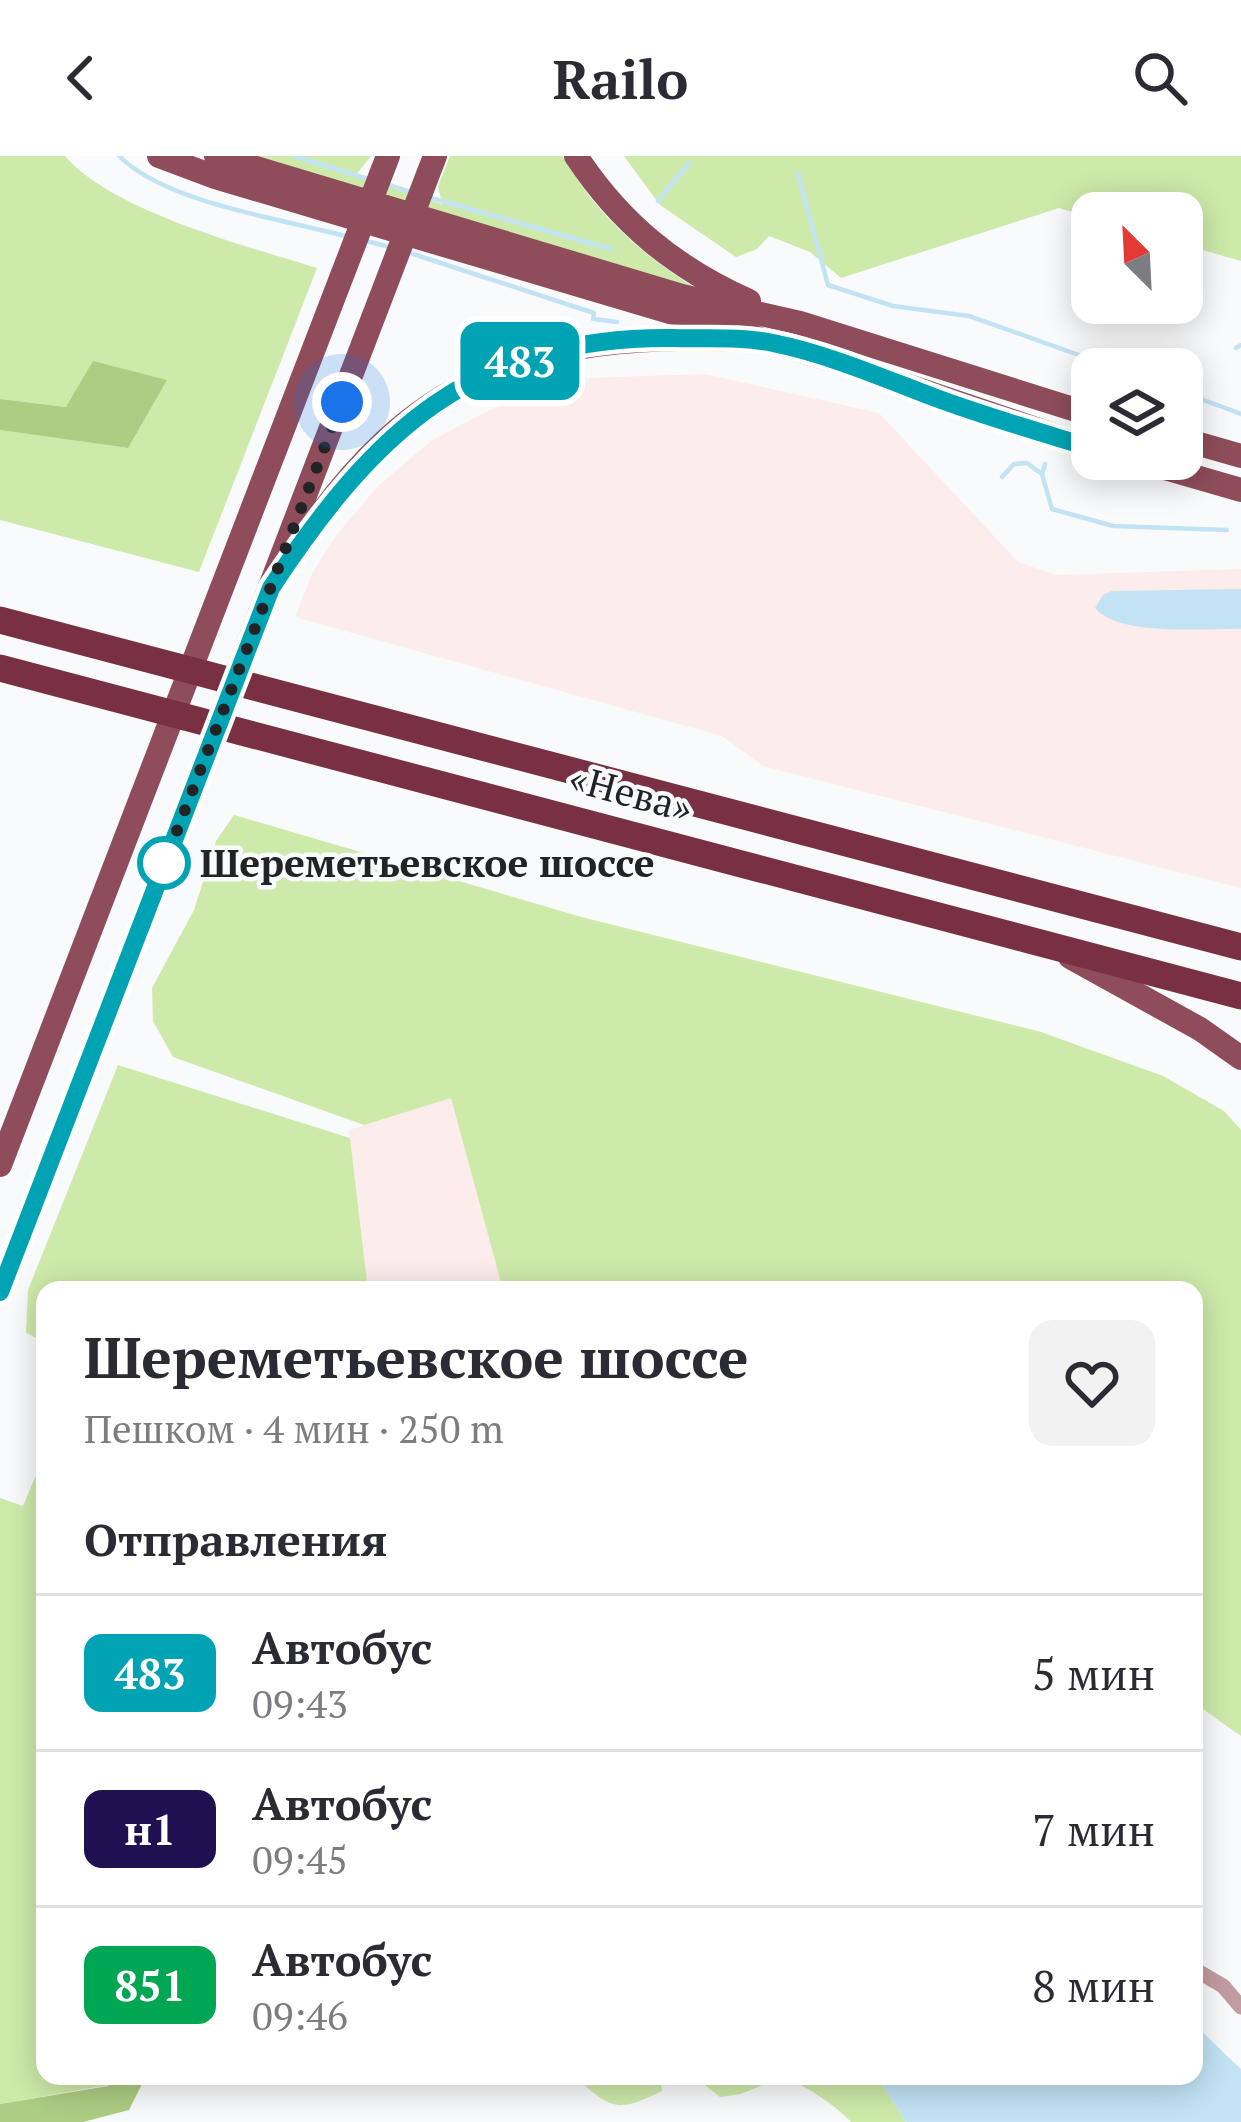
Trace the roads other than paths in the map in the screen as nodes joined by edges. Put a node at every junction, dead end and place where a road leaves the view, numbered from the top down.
1 (159, 156) edge
2 (216, 156) edge
3 (435, 156) edge
4 (576, 156) edge
5 (385, 163) edge
6 (800, 323) junction
7 (771, 342) junction
8 (1071, 408) edge
9 (1071, 441) edge
10 (1203, 445) edge
11 (1241, 456) edge
12 (1203, 479) edge
13 (1241, 490) edge
14 (271, 588) junction
15 (0, 620) edge
16 (0, 668) edge
17 (1042, 941) junction
18 (1241, 947) edge
19 (1241, 996) edge
20 (1241, 1058) edge
21 (0, 1166) edge
22 (0, 1292) edge
23 (1203, 1974) edge
24 (1241, 2007) edge

1 - 7 main road
2 - 6 main road
3 - 14 main road
4 - 6 main road
5 - 21 main road
6 - 8 main road
7 - 9 main road
7 - 14 main road
10 - 11 main road
12 - 13 main road
14 - 22 main road
15 - 18 highway, «Нева»
16 - 17 highway, «Нева»
17 - 19 highway, «Нева»
17 - 20 main road
23 - 24 street

